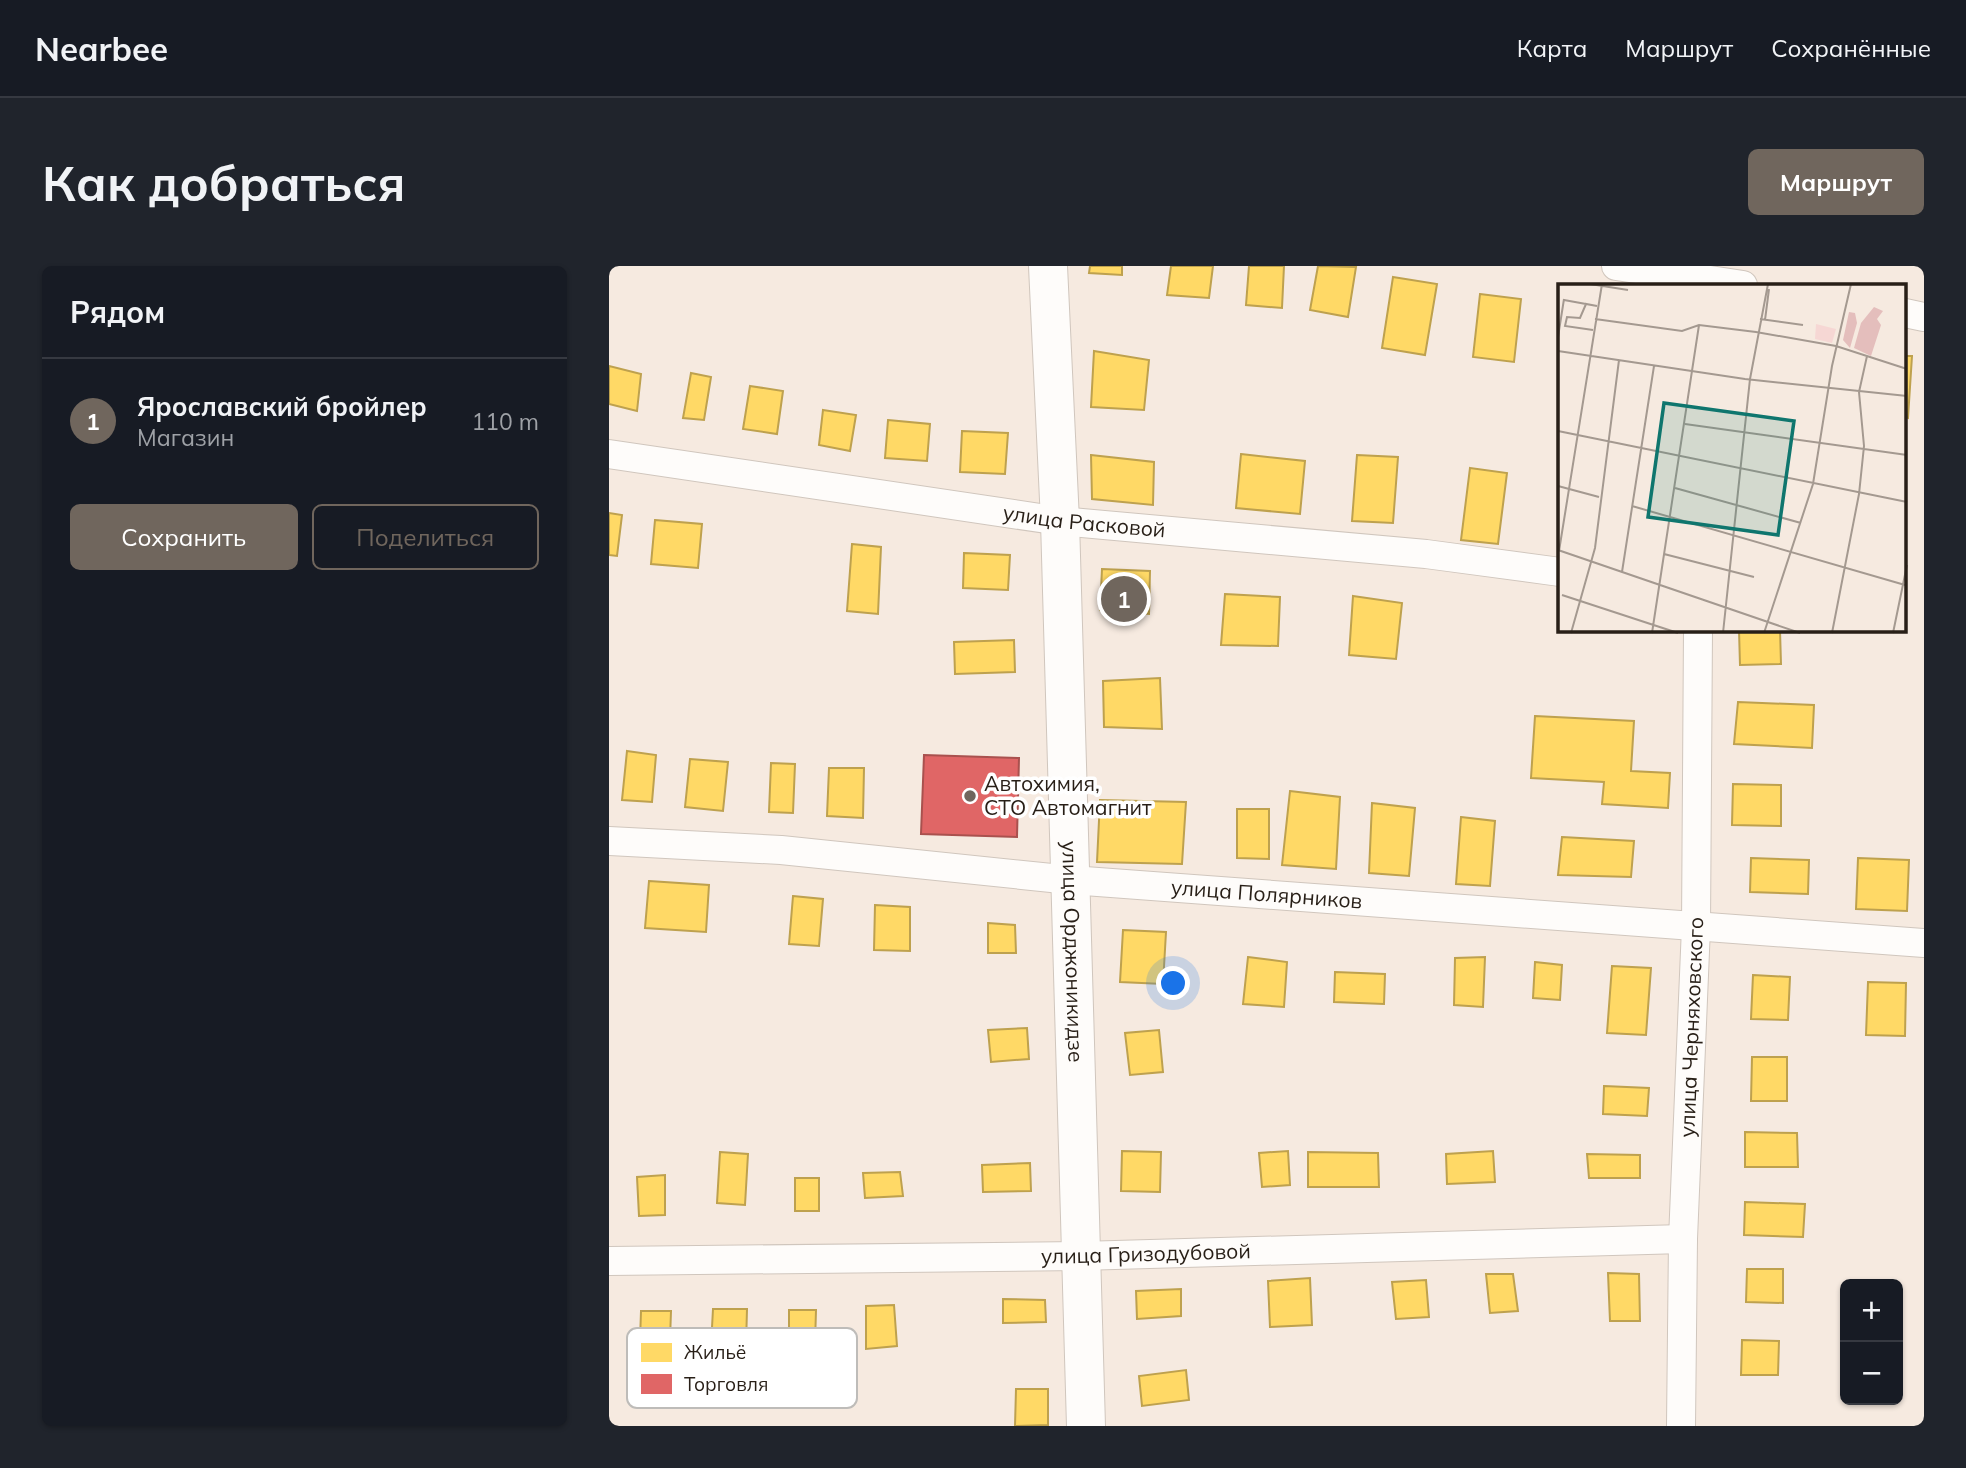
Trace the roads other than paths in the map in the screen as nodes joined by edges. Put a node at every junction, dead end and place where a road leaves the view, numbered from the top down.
1 (1048, 266) edge
2 (1616, 266) edge
3 (1705, 277) edge
4 (1738, 284) edge
5 (1906, 313) edge
6 (1924, 317) edge
7 (609, 454) edge
8 (1060, 521) junction
9 (1558, 572) edge
10 (1698, 632) edge
11 (609, 841) edge
12 (1071, 880) junction
13 (1696, 927) junction
14 (1924, 943) edge
15 (1683, 1239) junction
16 (1080, 1256) junction
17 (609, 1261) edge
18 (1086, 1426) edge
19 (1681, 1426) edge

1 - 8 main road, улица Орджоникидзе
2 - 3 street
3 - 4 street
5 - 6 street
7 - 8 street, улица Расковой
8 - 9 street, улица Расковой
8 - 12 main road, улица Орджоникидзе
10 - 13 street, улица Черняховского
11 - 12 street, улица Полярников
12 - 13 street, улица Полярников
12 - 16 main road, улица Орджоникидзе
13 - 14 street, улица Полярников
13 - 15 street, улица Черняховского
15 - 16 street, улица Гризодубовой
15 - 19 street, улица Черняховского
16 - 17 street, улица Гризодубовой
16 - 18 main road, улица Орджоникидзе

